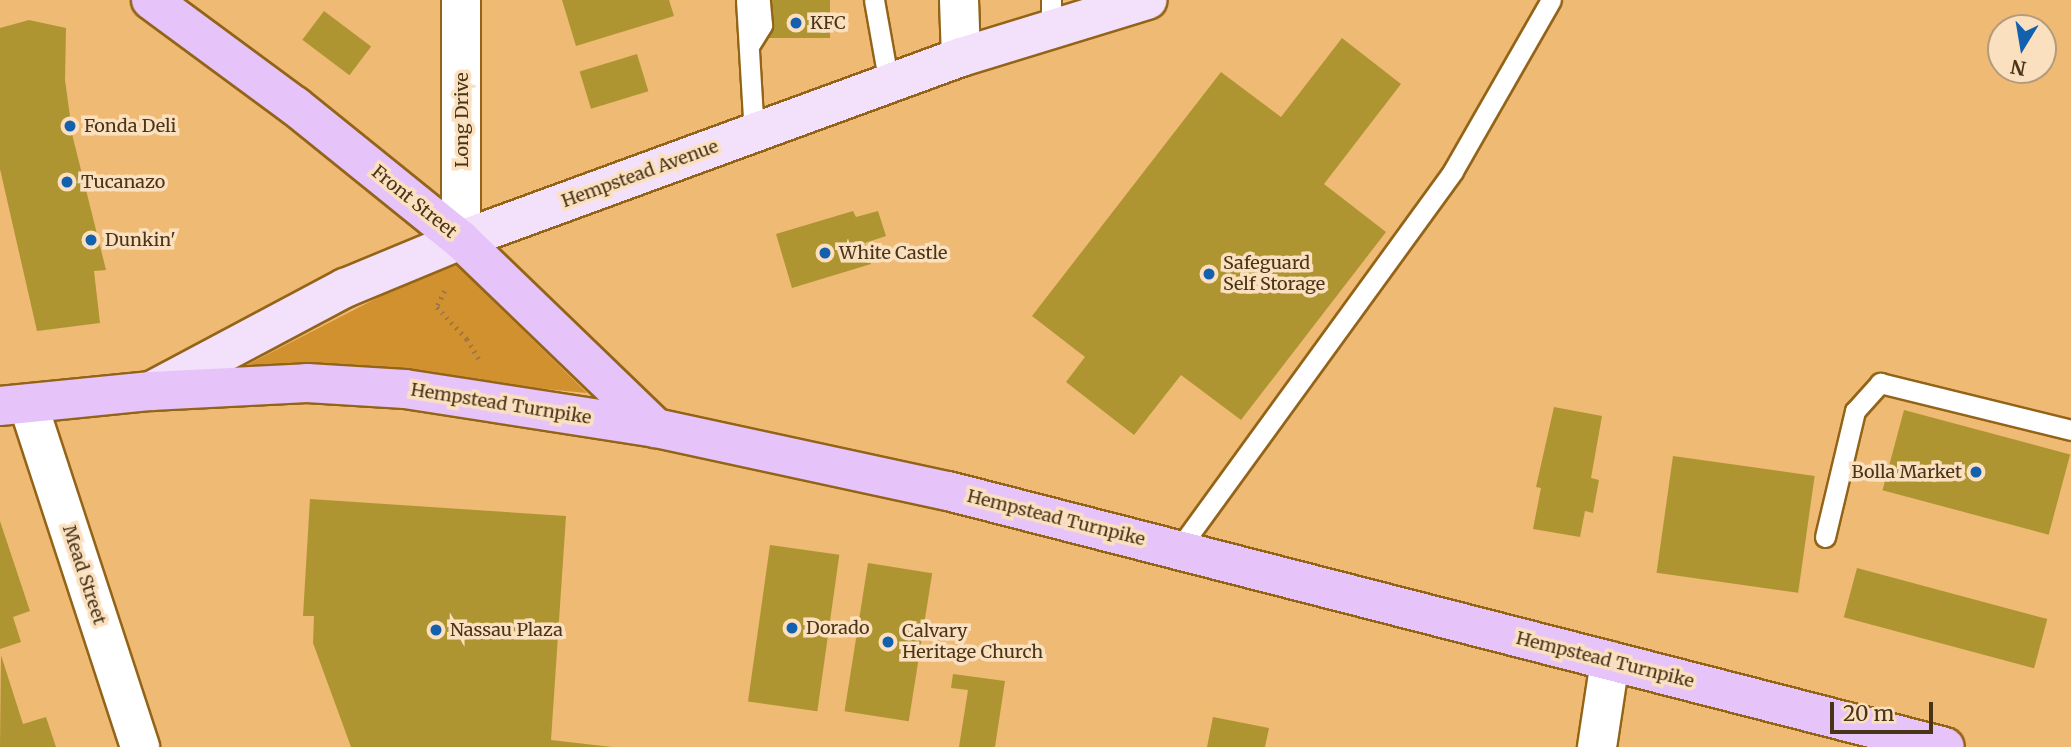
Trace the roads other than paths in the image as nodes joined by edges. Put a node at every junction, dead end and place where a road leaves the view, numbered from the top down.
1 (151, 0) edge
2 (461, 0) edge
3 (746, 0) edge
4 (760, 0) edge
5 (874, 0) edge
6 (959, 0) edge
7 (1147, 0) edge
8 (1551, 0) edge
9 (1051, 15) edge
10 (749, 46) junction
11 (961, 57) junction
12 (889, 83) junction
13 (754, 132) junction
14 (461, 240) junction
15 (151, 391) junction
16 (14, 405) edge
17 (656, 428) junction
18 (2071, 430) edge
19 (1825, 537) dead end
20 (1178, 550) junction
21 (1610, 661) junction
22 (140, 747) edge
23 (1597, 747) edge
24 (1945, 747) edge

1 - 14 main road, Front Street
2 - 14 street, Long Drive
3 - 10 lane
4 - 10 lane
5 - 12 lane
6 - 11 street
7 - 9 main road, Hempstead Avenue
8 - 20 lane
9 - 11 main road, Hempstead Avenue
10 - 13 lane
11 - 12 main road, Hempstead Avenue
12 - 13 main road, Hempstead Avenue
13 - 14 main road, Hempstead Avenue
14 - 15 main road, Hempstead Avenue
14 - 17 main road, Front Street
15 - 16 main road, Hempstead Turnpike
15 - 17 main road, Hempstead Turnpike
16 - 22 street, Mead Street
17 - 20 main road, Hempstead Turnpike
18 - 19 lane
20 - 21 main road, Hempstead Turnpike
21 - 23 street
21 - 24 main road, Hempstead Turnpike

